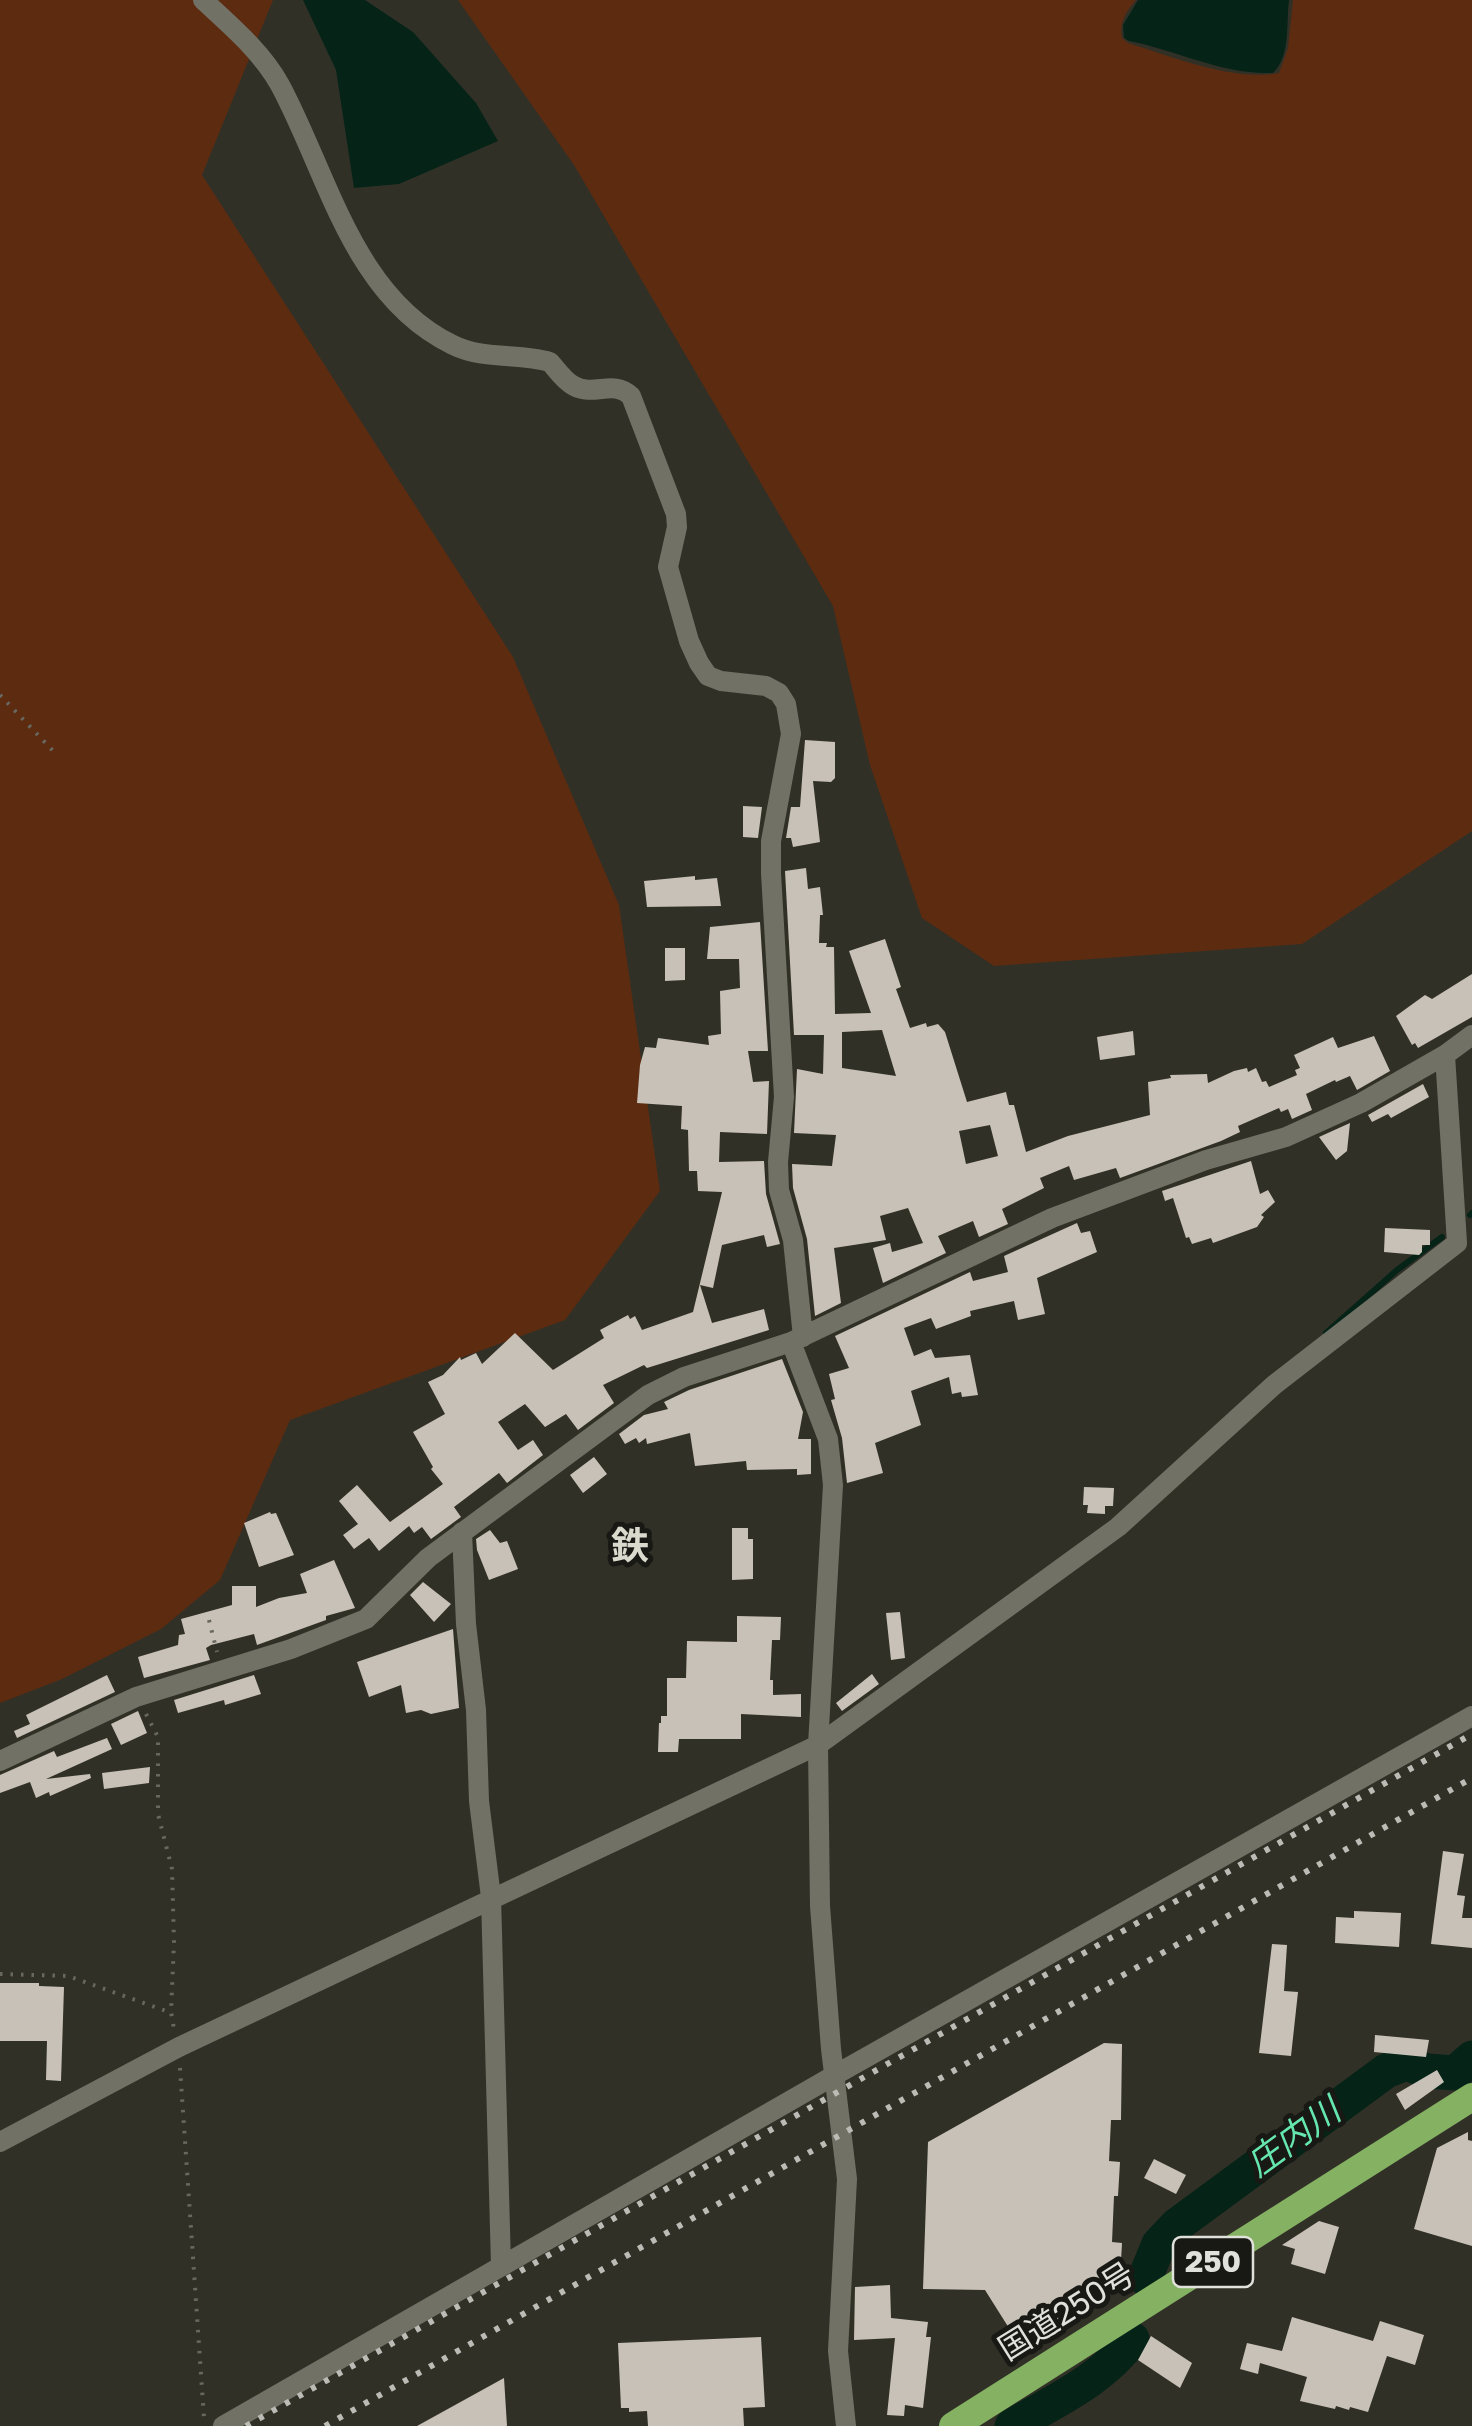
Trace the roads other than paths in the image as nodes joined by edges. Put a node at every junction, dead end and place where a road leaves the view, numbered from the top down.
1 (203, 0) edge
2 (1472, 1035) edge
3 (1445, 1055) junction
4 (797, 1339) junction
5 (462, 1532) junction
6 (1472, 1716) edge
7 (818, 1745) junction
8 (0, 1761) edge
9 (491, 1897) junction
10 (834, 2075) junction
11 (1472, 2098) edge
12 (0, 2142) edge
13 (501, 2266) junction
14 (223, 2426) edge
15 (846, 2426) edge
16 (954, 2426) edge

1 - 4 street
2 - 3 street
3 - 4 street
3 - 7 street
4 - 5 street
4 - 7 street
5 - 8 street
5 - 9 street
6 - 10 street
7 - 9 street
7 - 10 street
9 - 12 street
9 - 13 street
10 - 13 street
10 - 15 street
11 - 16 highway, 国道250号 / 250
13 - 14 street

